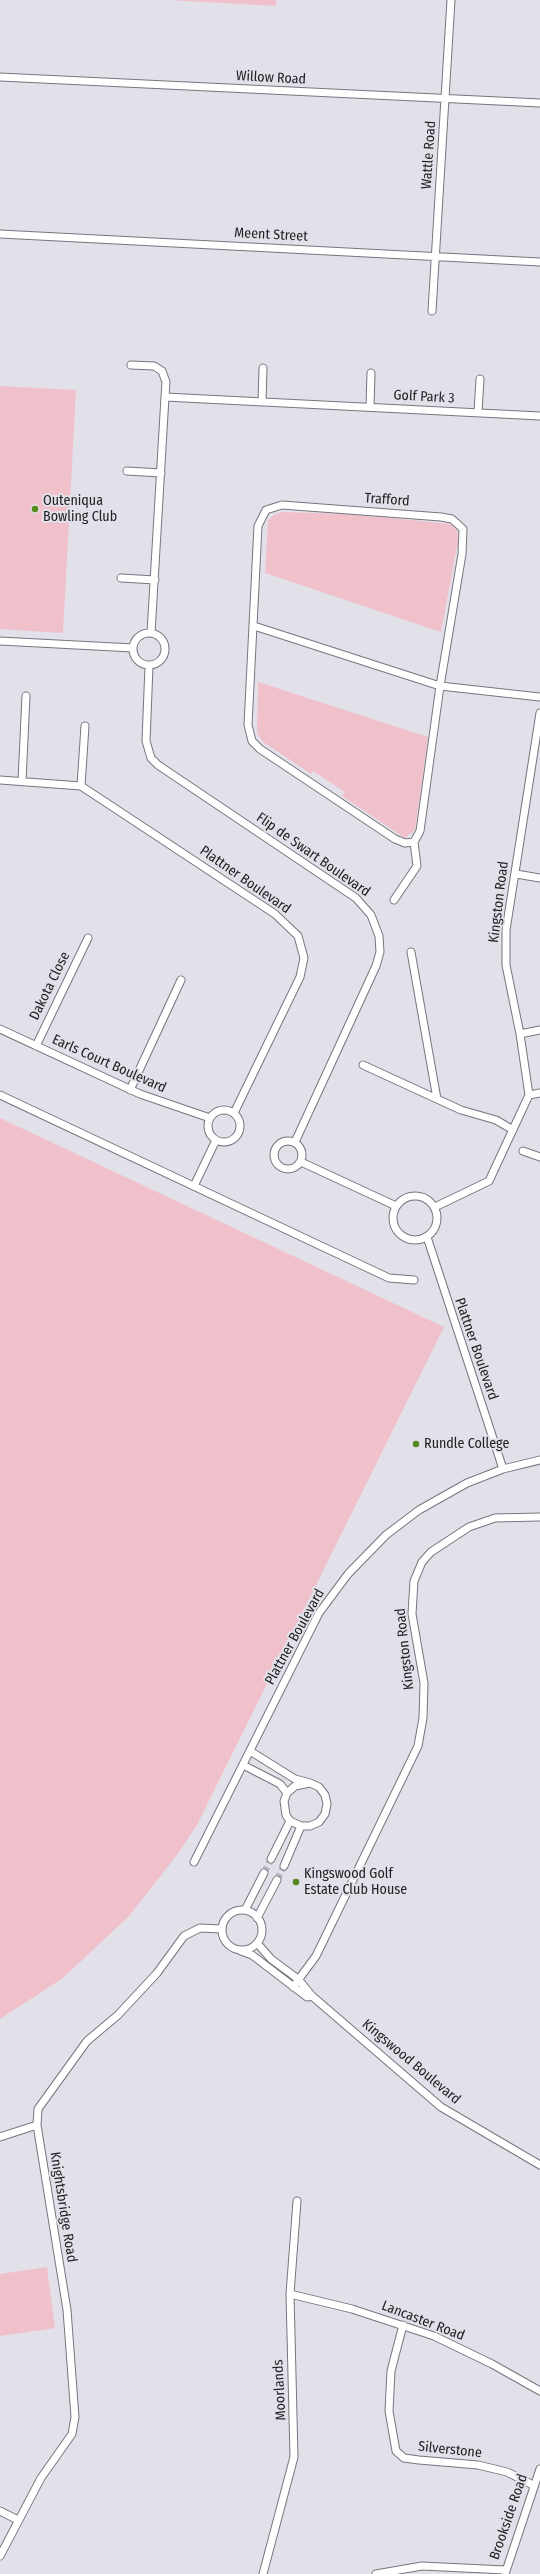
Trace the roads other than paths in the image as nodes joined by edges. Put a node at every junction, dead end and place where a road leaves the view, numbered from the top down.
1 (451, 0) edge
2 (0, 77) edge
3 (445, 99) junction
4 (540, 103) edge
5 (0, 234) edge
6 (435, 256) junction
7 (540, 262) edge
8 (432, 311) dead end
9 (131, 365) dead end
10 (264, 368) dead end
11 (371, 373) dead end
12 (480, 379) dead end
13 (166, 397) junction
14 (262, 402) junction
15 (370, 407) junction
16 (478, 412) junction
17 (540, 416) edge
18 (127, 471) dead end
19 (161, 473) junction
20 (121, 578) dead end
21 (155, 580) junction
22 (254, 626) junction
23 (151, 633) junction
24 (0, 641) edge
25 (133, 648) junction
26 (150, 666) junction
27 (440, 686) junction
28 (26, 696) dead end
29 (540, 697) edge
30 (540, 713) edge
31 (85, 726) dead end
32 (539, 727) edge
33 (0, 780) edge
34 (22, 781) junction
35 (82, 786) junction
36 (414, 842) junction
37 (516, 874) junction
38 (540, 878) edge
39 (394, 900) dead end
40 (88, 938) dead end
41 (411, 952) dead end
42 (181, 980) dead end
43 (0, 1029) edge
44 (540, 1030) edge
45 (520, 1034) junction
46 (36, 1046) junction
47 (363, 1065) dead end
48 (130, 1090) junction
49 (540, 1093) edge
50 (0, 1095) edge
51 (529, 1095) junction
52 (437, 1099) junction
53 (234, 1113) junction
54 (210, 1118) junction
55 (513, 1130) junction
56 (216, 1140) junction
57 (295, 1142) junction
58 (523, 1151) dead end
59 (540, 1157) edge
60 (301, 1162) junction
61 (194, 1186) junction
62 (396, 1206) junction
63 (435, 1207) junction
64 (427, 1237) junction
65 (414, 1280) dead end
66 (536, 1461) edge
67 (503, 1469) junction
68 (540, 1517) edge
69 (250, 1751) junction
70 (243, 1765) junction
71 (310, 1783) junction
72 (287, 1793) junction
73 (290, 1822) junction
74 (301, 1826) junction
75 (278, 1845) junction
76 (292, 1851) junction
77 (271, 1859) tunnel mouth
78 (194, 1862) dead end
79 (284, 1866) tunnel mouth
80 (264, 1873) tunnel mouth
81 (277, 1880) tunnel mouth
82 (255, 1890) junction
83 (268, 1896) junction
84 (245, 1910) junction
85 (258, 1918) junction
86 (222, 1929) junction
87 (257, 1943) junction
88 (238, 1950) junction
89 (298, 1979) junction
90 (293, 1987) junction
91 (312, 1996) junction
92 (37, 2125) junction
93 (0, 2137) edge
94 (540, 2165) edge
95 (297, 2201) dead end
96 (290, 2294) junction
97 (403, 2325) junction
98 (540, 2391) edge
99 (540, 2469) edge
100 (533, 2485) junction
101 (0, 2510) edge
102 (18, 2520) junction
103 (0, 2556) edge
104 (505, 2572) edge
105 (263, 2574) edge
106 (376, 2574) edge

1 - 3 street, Wattle Road
2 - 3 street, Willow Road
3 - 4 street, Willow Road
3 - 6 street, Wattle Road
5 - 6 street, Meent Street
6 - 7 street, Meent Street
6 - 8 street, Wattle Road
9 - 13 street
10 - 14 street
11 - 15 street
12 - 16 street
13 - 14 street, Golf Park 3
13 - 19 street
14 - 15 street, Golf Park 3
15 - 16 street, Golf Park 3
16 - 17 street, Golf Park 3
18 - 19 street
19 - 21 street
20 - 21 street
21 - 23 street
22 - 27 street
22 - 27 street, Trafford
22 - 36 street, Trafford
23 - 25 street
23 - 26 street
24 - 25 street
25 - 26 street
26 - 57 street, Flip de Swart Boulevard
27 - 29 street
27 - 36 street, Trafford
28 - 34 street
30 - 32 street, Kingston Road
31 - 35 street
32 - 37 street, Kingston Road
33 - 34 street, Plattner Boulevard
34 - 35 street, Plattner Boulevard
35 - 53 street, Plattner Boulevard
36 - 39 street
37 - 38 street
37 - 45 street, Kingston Road
40 - 46 street, Dakota Close
41 - 52 street
42 - 48 street
43 - 46 street, Earls Court Boulevard
44 - 45 street
45 - 51 street, Kingston Road
46 - 48 street, Earls Court Boulevard
47 - 52 street
48 - 54 street, Earls Court Boulevard
49 - 51 street
50 - 61 street
51 - 55 street
52 - 55 street
53 - 54 street
53 - 56 street
54 - 56 street
55 - 63 street
56 - 61 street
57 - 60 street
57 - 60 street
58 - 59 street
60 - 62 street
61 - 65 street
62 - 63 street
62 - 64 street
63 - 64 street
64 - 67 street, Plattner Boulevard
66 - 67 street, Plattner Boulevard
67 - 69 street, Plattner Boulevard
68 - 89 street, Kingston Road
69 - 70 street, Plattner Boulevard
69 - 71 street
70 - 72 street
70 - 78 street, Plattner Boulevard
71 - 72 street
71 - 74 street
72 - 73 street
73 - 74 street
73 - 75 street
74 - 76 street
75 - 76 street
75 - 77 street
76 - 79 street
80 - 82 street
81 - 83 street
82 - 83 street
82 - 84 street
83 - 85 street
84 - 85 street
84 - 86 street
85 - 87 street
86 - 88 street
86 - 92 street, Knightsbridge Road
87 - 88 street
87 - 89 street, Kingswood Boulevard
88 - 90 street, Kingswood Boulevard
89 - 90 street, Kingston Road
89 - 91 street, Kingswood Boulevard
90 - 91 street, Kingswood Boulevard
91 - 94 street, Kingswood Boulevard
92 - 93 street
92 - 102 street, Knightsbridge Road
95 - 96 street, Moorlands
96 - 97 street, Lancaster Road
96 - 105 street, Moorlands
97 - 98 street, Lancaster Road
97 - 100 street, Silverstone
99 - 100 street, Brookside Road
100 - 104 street, Brookside Road
101 - 102 street
102 - 103 street, Knightsbridge Road
104 - 106 street

